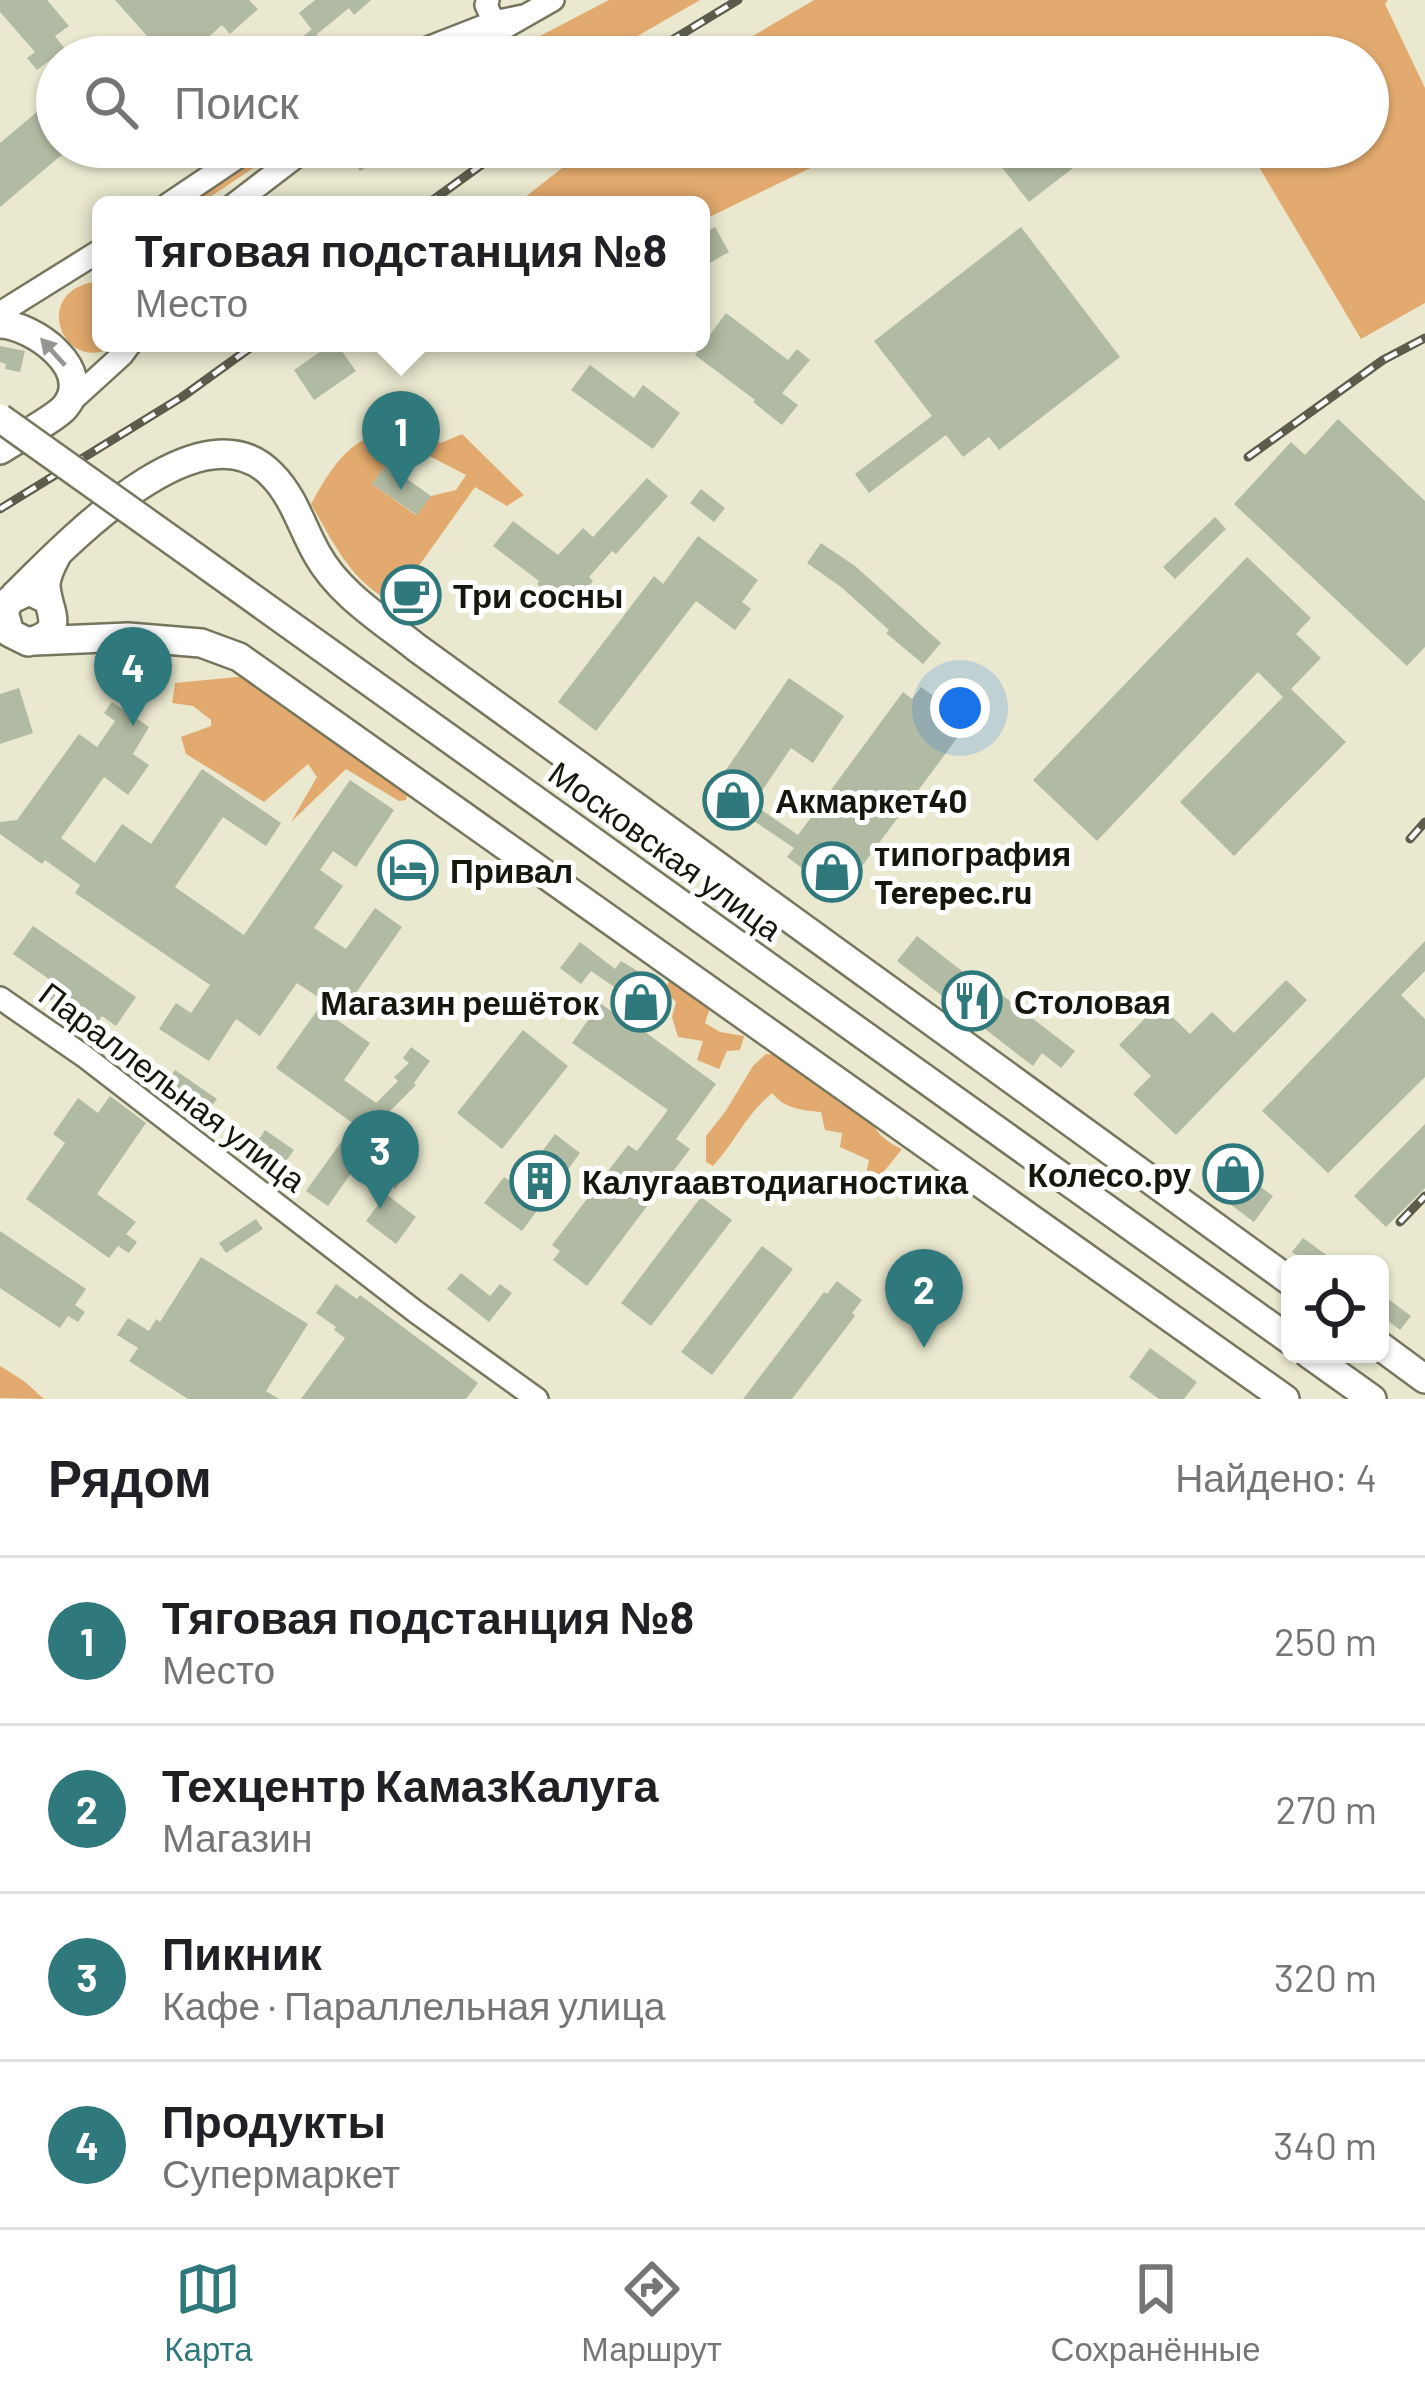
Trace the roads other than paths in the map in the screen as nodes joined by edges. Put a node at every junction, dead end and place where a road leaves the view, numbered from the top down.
1 (554, 0) edge
2 (491, 11) edge
3 (523, 16) junction
4 (444, 36) edge
5 (489, 36) edge
6 (222, 168) edge
7 (281, 168) edge
8 (180, 196) edge
9 (245, 196) edge
10 (92, 256) edge
11 (0, 314) edge
12 (0, 324) edge
13 (125, 352) edge
14 (66, 407) junction
15 (0, 418) edge
16 (0, 450) edge
17 (58, 551) junction
18 (8, 601) edge
19 (50, 603) junction
20 (128, 637) junction
21 (21, 642) edge
22 (0, 998) edge
23 (1281, 1274) edge
24 (1281, 1334) edge
25 (1389, 1352) edge
26 (1322, 1363) edge
27 (1425, 1378) edge
28 (537, 1399) edge
29 (1285, 1399) edge
30 (1372, 1399) edge

1 - 3 street
2 - 3 street
2 - 4 street
3 - 5 street
6 - 8 street
7 - 9 street
10 - 11 street
14 -> 12 main road
13 - 14 street
14 - 16 main road
15 - 24 main road, Московская улица, bridge
17 - 18 main road
17 - 19 main road
17 - 23 main road
18 - 19 main road
18 - 21 main road
19 - 20 main road
19 - 21 main road
20 - 21 main road
20 - 29 main road
22 - 28 street, Параллельная улица
25 - 27 main road
26 - 30 main road

